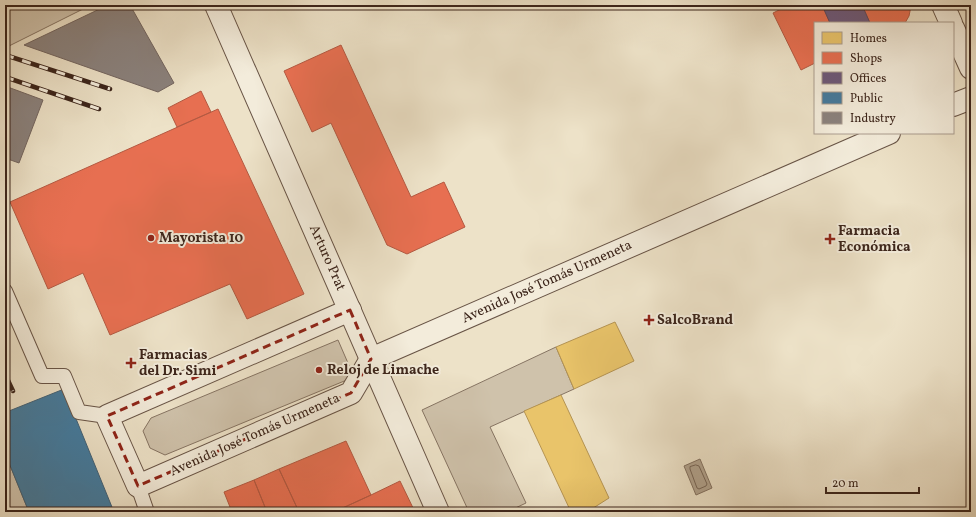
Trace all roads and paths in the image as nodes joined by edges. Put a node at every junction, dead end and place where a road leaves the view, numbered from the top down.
1 (216, 5) edge
2 (943, 5) edge
3 (951, 22) edge
4 (954, 30) edge
5 (971, 68) edge
6 (971, 98) edge
7 (954, 105) edge
8 (887, 134) edge
9 (5, 291) edge
10 (350, 310) junction
11 (371, 359) junction
12 (107, 416) junction
13 (138, 486) junction
14 (147, 512) edge
15 (438, 512) edge

1 - 10 street, Arturo Prat
2 - 3 street
4 - 5 street
6 - 7 street
8 - 11 street, Avenida José Tomás Urmeneta
9 - 12 lane
10 - 11 street, Arturo Prat
10 - 12 street
11 - 13 street, Avenida José Tomás Urmeneta
11 - 15 street, Arturo Prat
12 - 13 street
13 - 14 lane

